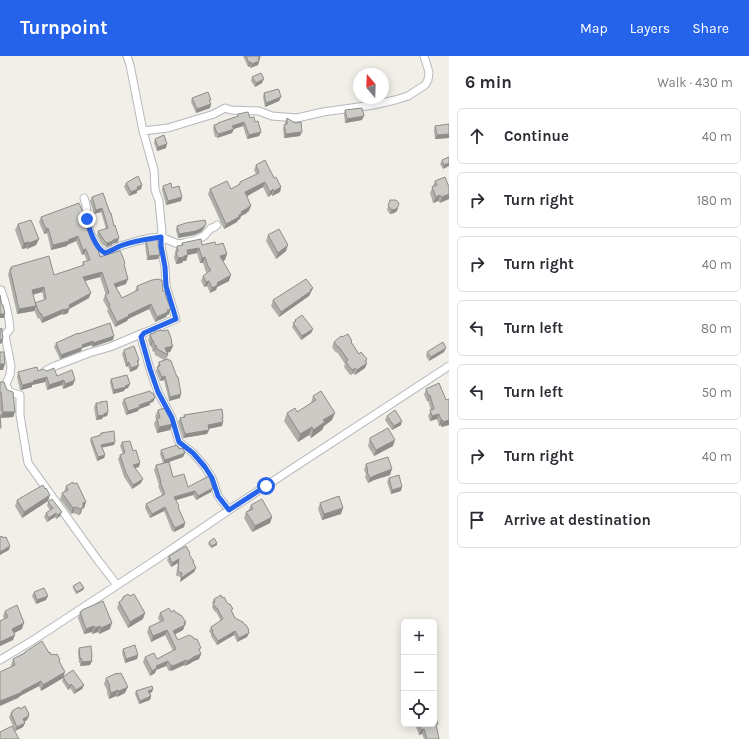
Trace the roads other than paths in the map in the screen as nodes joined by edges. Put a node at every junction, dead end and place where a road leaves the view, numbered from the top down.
1 (127, 56) edge
2 (424, 56) edge
3 (143, 131) junction
4 (84, 198) dead end
5 (217, 225) dead end
6 (161, 237) junction
7 (0, 290) edge
8 (144, 333) junction
9 (449, 366) edge
10 (44, 372) edge
11 (229, 510) junction
12 (118, 585) junction
13 (0, 660) edge

1 - 3 street
2 - 3 street
3 - 6 street
4 - 6 street
5 - 6 street
6 - 8 street
7 - 12 street
8 - 10 street
8 - 11 street
9 - 11 street
11 - 12 street
12 - 13 street

